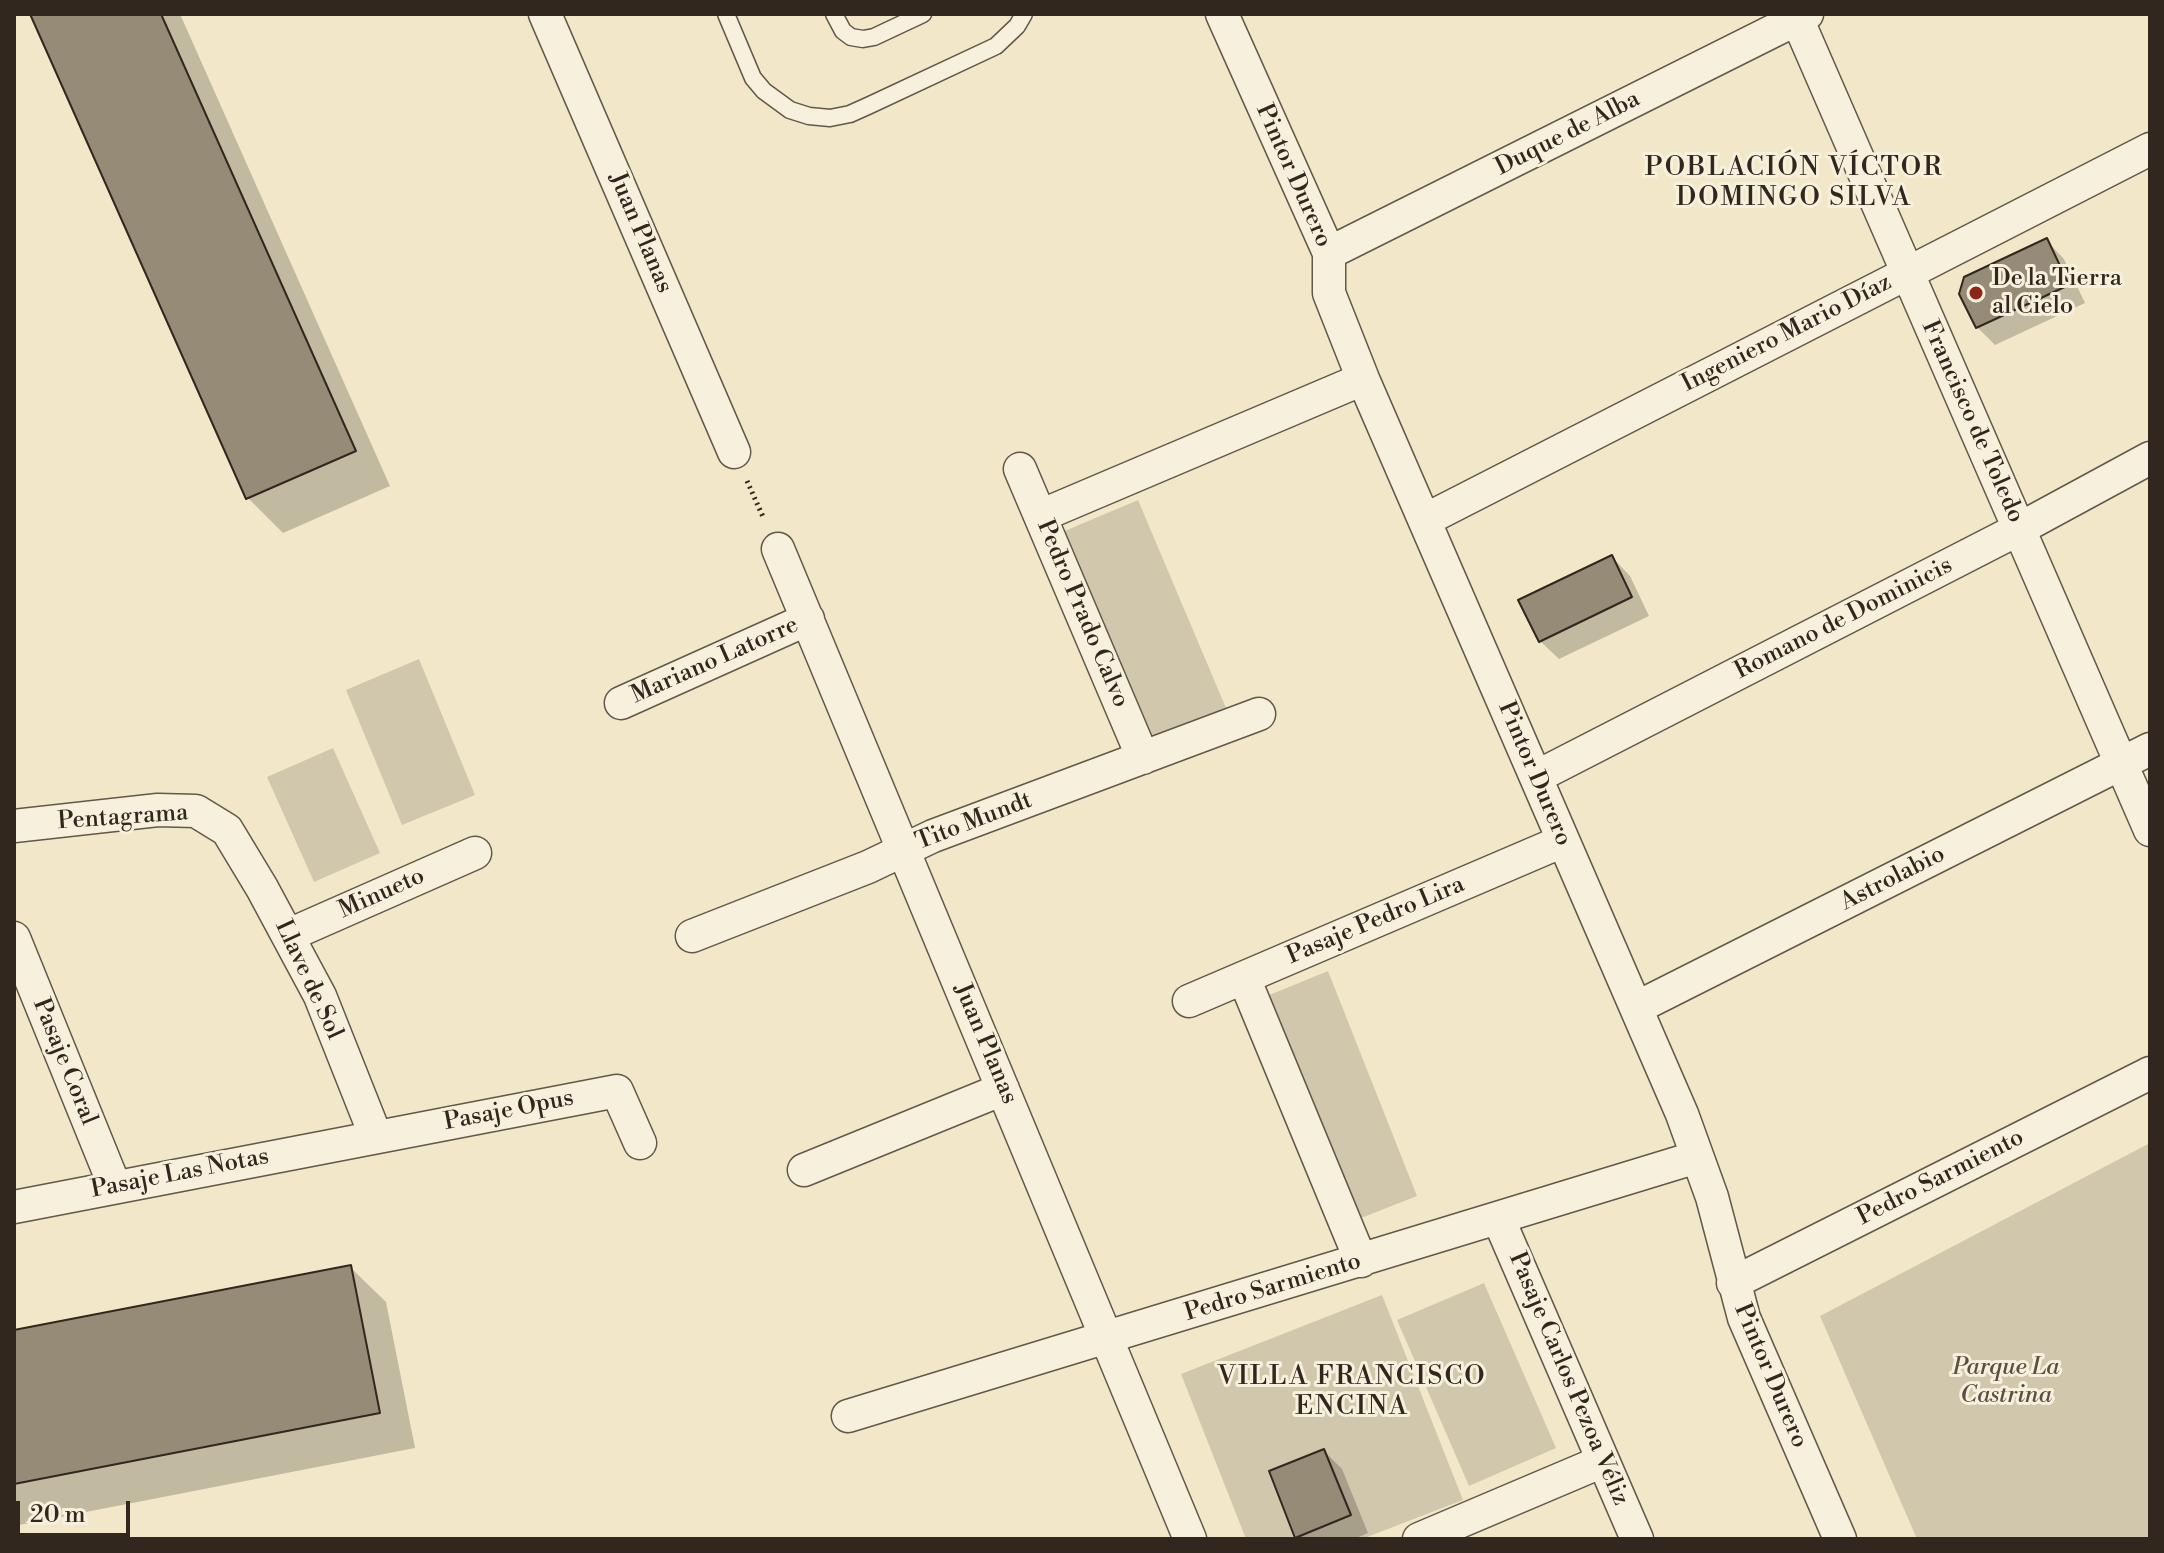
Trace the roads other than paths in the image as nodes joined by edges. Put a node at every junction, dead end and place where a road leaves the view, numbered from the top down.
1 (545, 14) edge
2 (726, 14) edge
3 (834, 14) edge
4 (923, 14) edge
5 (1024, 14) edge
6 (1800, 16) edge
7 (1233, 18) edge
8 (2150, 149) edge
9 (1329, 253) junction
10 (1908, 272) junction
11 (1363, 379) junction
12 (734, 452) road end
13 (2150, 458) edge
14 (1020, 469) dead end
15 (1040, 516) junction
16 (1425, 520) junction
17 (2019, 529) junction
18 (778, 549) road end
19 (808, 619) junction
20 (621, 703) dead end
21 (1259, 714) dead end
22 (2150, 749) edge
23 (1143, 758) junction
24 (2121, 764) junction
25 (1536, 777) junction
26 (14, 826) edge
27 (227, 830) joint
28 (2150, 830) edge
29 (1563, 841) junction
30 (904, 850) junction
31 (475, 853) dead end
32 (289, 935) junction
33 (692, 936) dead end
34 (14, 938) edge
35 (1244, 978) junction
36 (1189, 1001) dead end
37 (1636, 1008) junction
38 (2150, 1073) edge
39 (1003, 1089) junction
40 (361, 1140) junction
41 (640, 1143) dead end
42 (1697, 1157) junction
43 (804, 1170) dead end
44 (115, 1187) junction
45 (14, 1207) edge
46 (1499, 1220) junction
47 (1361, 1261) junction
48 (1733, 1283) junction
49 (1107, 1338) junction
50 (848, 1416) dead end
51 (1603, 1461) junction
52 (1190, 1539) edge
53 (1419, 1539) edge
54 (1637, 1539) edge
55 (1840, 1539) edge

1 - 12 street, Juan Planas
2 - 5 lane
3 - 4 lane
6 - 9 street, Duque de Alba
6 - 10 street, Francisco de Toledo
7 - 9 street, Pintor Durero
8 - 10 street, Ingeniero Mario Díaz
9 - 11 street, Pintor Durero
10 - 16 street, Ingeniero Mario Díaz
10 - 17 street, Francisco de Toledo
11 - 15 street
11 - 16 street, Pintor Durero
13 - 17 street, Romano de Dominicis
14 - 15 street, Pedro Prado Calvo
15 - 23 street, Pedro Prado Calvo
16 - 25 street, Pintor Durero
17 - 24 street, Francisco de Toledo
17 - 25 street, Romano de Dominicis
18 - 19 street, Juan Planas
19 - 20 street, Mariano Latorre
19 - 30 street, Juan Planas
21 - 23 street, Tito Mundt
22 - 24 street, Astrolabio
23 - 30 street, Tito Mundt
24 - 28 street, Francisco de Toledo
24 - 37 street, Astrolabio
25 - 29 street, Pintor Durero
26 - 27 street, Pentagrama
27 - 32 street, Llave de Sol
29 - 35 street, Pasaje Pedro Lira
29 - 37 street, Pintor Durero
30 - 33 street, Tito Mundt
30 - 39 street, Juan Planas
31 - 32 street, Minueto
32 - 40 street, Llave de Sol
34 - 44 street, Pasaje Coral
35 - 36 street, Pasaje Pedro Lira
35 - 47 street
37 - 42 street, Pintor Durero
38 - 48 street, Pedro Sarmiento
39 - 43 street
39 - 49 street, Juan Planas
40 - 41 street, Pasaje Opus
40 - 44 street, Pasaje Las Notas
42 - 46 street, Pedro Sarmiento
42 - 48 street, Pintor Durero
44 - 45 street, Pasaje Las Notas
46 - 47 street, Pedro Sarmiento
46 - 51 street, Pasaje Carlos Pezoa Véliz
47 - 49 street, Pedro Sarmiento
48 - 55 street, Pintor Durero
49 - 50 street, Pedro Sarmiento
49 - 52 street, Juan Planas
51 - 53 street
51 - 54 street, Pasaje Carlos Pezoa Véliz

